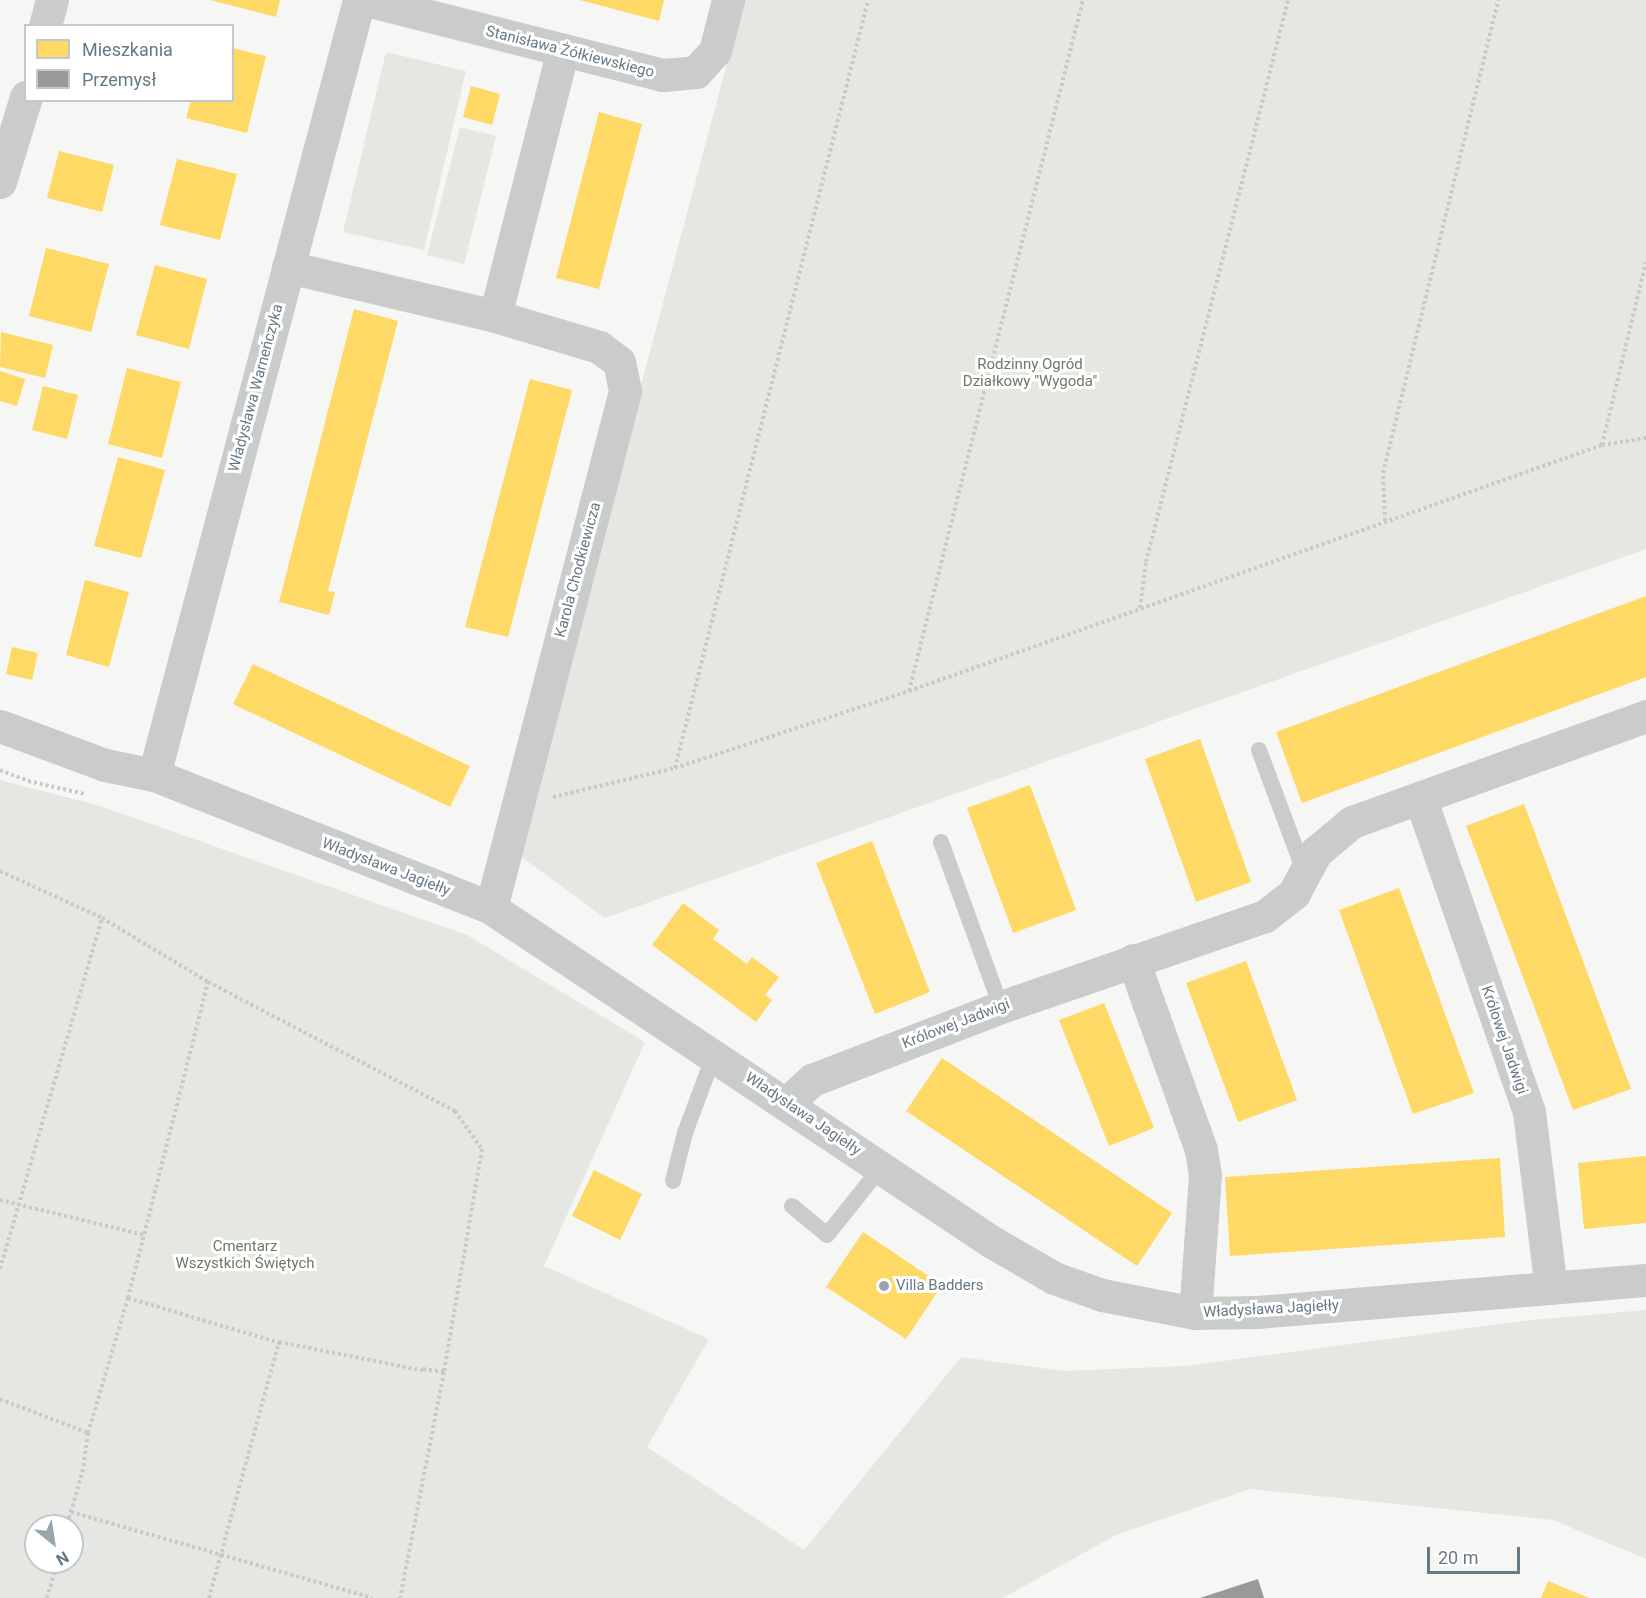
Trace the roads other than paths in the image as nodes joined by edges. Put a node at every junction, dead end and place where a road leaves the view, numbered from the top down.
1 (52, 0) edge
2 (359, 0) edge
3 (366, 0) edge
4 (728, 0) edge
5 (46, 24) edge
6 (563, 50) junction
7 (24, 102) edge
8 (0, 182) edge
9 (288, 267) junction
10 (495, 316) junction
11 (1646, 716) edge
12 (0, 726) edge
13 (1259, 750) dead end
14 (154, 775) junction
15 (1420, 800) junction
16 (940, 842) dead end
17 (1304, 871) junction
18 (491, 908) junction
19 (1133, 960) junction
20 (1001, 1007) junction
21 (714, 1055) junction
22 (787, 1103) junction
23 (882, 1167) junction
24 (673, 1181) dead end
25 (792, 1206) dead end
26 (1646, 1280) edge
27 (1551, 1288) junction
28 (1195, 1313) junction

1 - 5 street
2 - 9 street, Władysława Warneńczyka
3 - 6 street, Stanisława Żółkiewskiego
4 - 6 street, Stanisława Żółkiewskiego
6 - 10 street
7 - 8 street
9 - 10 street, Karola Chodkiewicza
9 - 14 street, Władysława Warneńczyka
10 - 18 street, Karola Chodkiewicza
11 - 15 street, Królowej Jadwigi
12 - 14 street, Władysława Jagiełły
13 - 17 lane
14 - 18 street, Władysława Jagiełły
15 - 17 street, Królowej Jadwigi
15 - 27 street, Królowej Jadwigi
16 - 20 lane
17 - 19 street, Królowej Jadwigi
18 - 21 street, Władysława Jagiełły
19 - 20 street, Królowej Jadwigi
19 - 28 street
20 - 22 street, Królowej Jadwigi
21 - 22 street, Władysława Jagiełły
21 - 24 lane
22 - 23 street, Władysława Jagiełły
23 - 25 lane
23 - 28 street, Władysława Jagiełły
26 - 27 street, Władysława Jagiełły
27 - 28 street, Władysława Jagiełły

